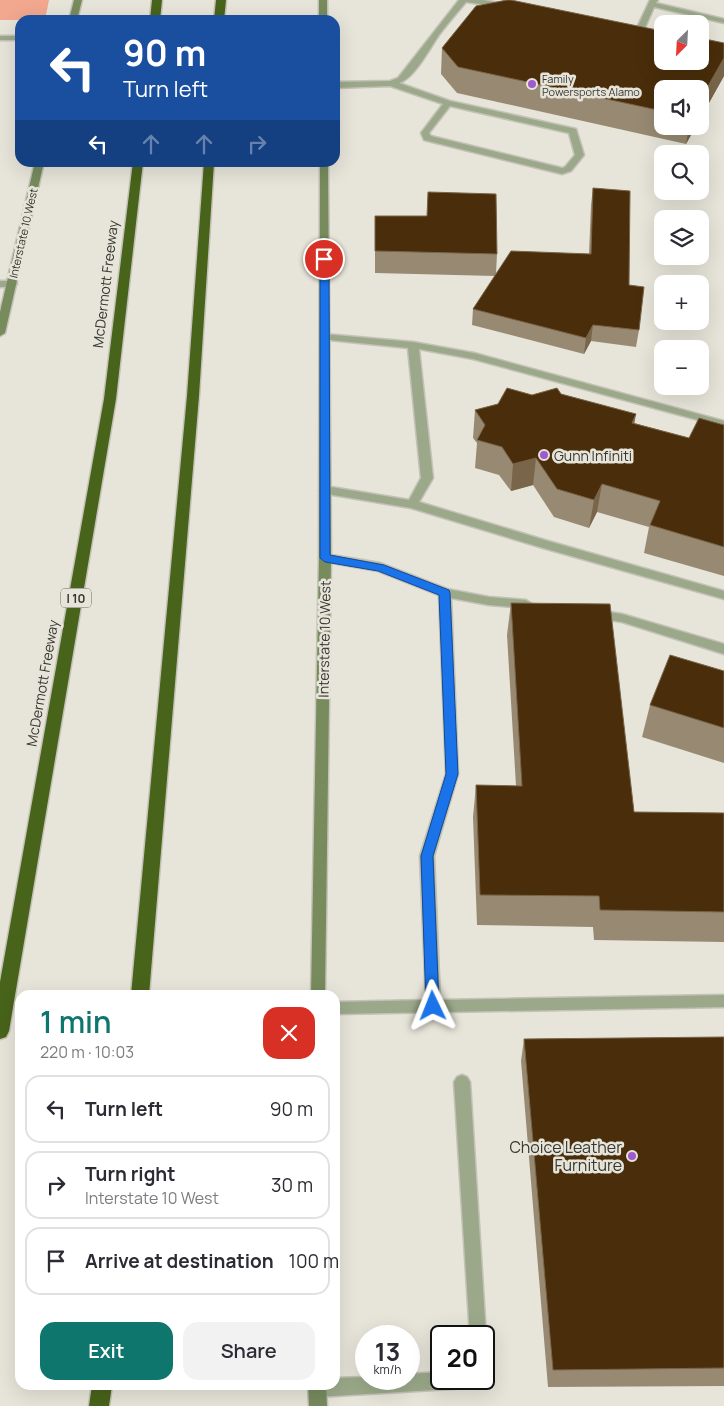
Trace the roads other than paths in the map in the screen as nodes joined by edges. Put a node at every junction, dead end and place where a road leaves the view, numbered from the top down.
1 (78, 0) edge
2 (157, 0) edge
3 (221, 0) edge
4 (323, 0) edge
5 (463, 0) edge
6 (468, 0) edge
7 (653, 2) edge
8 (518, 8) edge
9 (74, 15) edge
10 (156, 15) edge
11 (220, 15) edge
12 (324, 15) edge
13 (724, 21) edge
14 (630, 30) edge
15 (0, 38) edge
16 (15, 38) edge
17 (391, 83) junction
18 (340, 85) edge
19 (448, 103) junction
20 (39, 167) edge
21 (137, 167) edge
22 (209, 167) edge
23 (324, 167) edge
24 (0, 284) edge
25 (12, 284) junction
26 (0, 333) edge
27 (324, 337) junction
28 (413, 345) junction
29 (724, 424) edge
30 (325, 490) junction
31 (412, 504) junction
32 (325, 558) junction
33 (445, 593) junction
34 (724, 595) edge
35 (535, 605) edge
36 (582, 612) edge
37 (724, 649) edge
38 (140, 990) edge
39 (318, 990) edge
40 (724, 1001) edge
41 (433, 1006) junction
42 (340, 1008) edge
43 (0, 1031) edge
44 (462, 1082) dead end
45 (477, 1325) edge
46 (430, 1381) edge
47 (340, 1385) edge
48 (101, 1390) edge
49 (317, 1390) edge
50 (99, 1406) edge
51 (318, 1406) edge

1 - 9 main road
2 - 10 highway
3 - 11 highway
4 - 12 main road
5 - 17 lane
6 - 8 lane
7 - 13 lane
7 - 14 lane
15 - 16 lane
17 - 18 lane
17 - 19 lane
19 - 19 lane
20 - 25 main road, Interstate 10 West
21 - 43 highway, McDermott Freeway / I 10
22 - 38 highway
23 - 27 main road, Interstate 10 West
24 - 25 lane
25 - 26 main road, Interstate 10 West
27 - 28 lane
27 - 30 main road, Interstate 10 West
28 - 29 lane
28 - 31 lane
30 - 31 lane
30 - 32 main road, Interstate 10 West
31 - 34 lane
32 - 33 lane
32 - 39 main road, Interstate 10 West
33 - 35 lane
33 - 41 lane
36 - 37 lane
40 - 41 lane
41 - 42 lane
44 - 45 lane
46 - 47 lane
48 - 50 highway
49 - 51 main road

